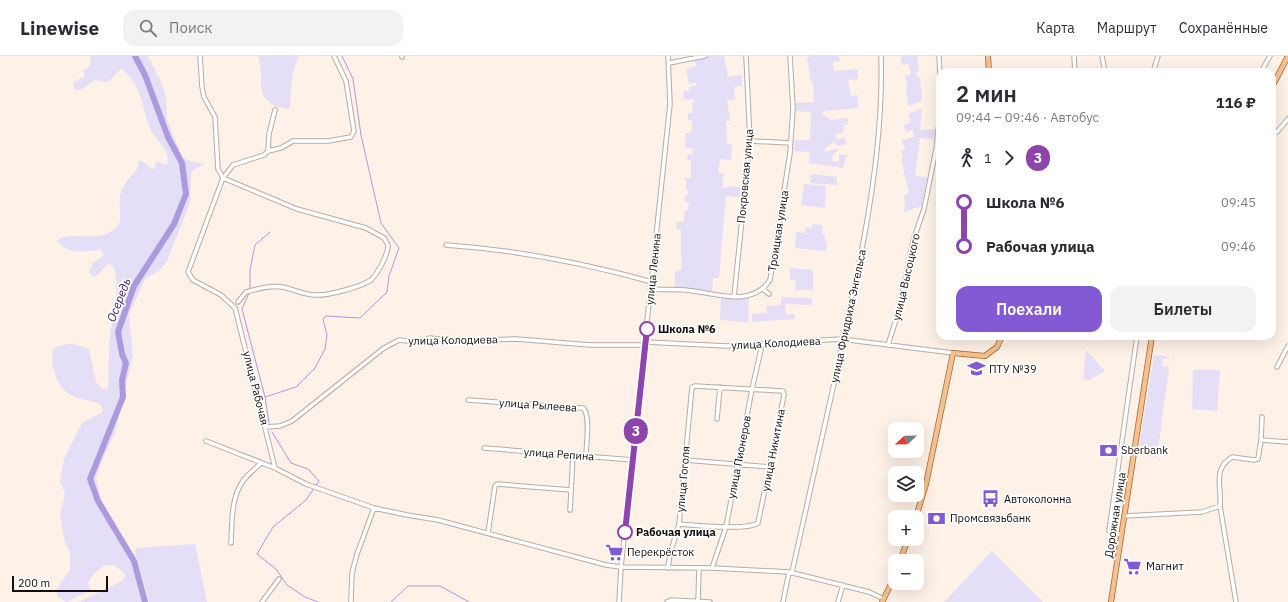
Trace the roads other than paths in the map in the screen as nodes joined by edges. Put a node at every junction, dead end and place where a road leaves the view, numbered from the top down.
1 (200, 56) edge
2 (334, 56) edge
3 (668, 56) edge
4 (705, 56) edge
5 (746, 56) edge
6 (790, 56) edge
7 (881, 56) edge
8 (938, 56) edge
9 (988, 56) edge
10 (1074, 56) edge
11 (1102, 56) edge
12 (1158, 56) edge
13 (1270, 56) edge
14 (1288, 56) edge
15 (668, 63) junction
16 (939, 68) edge
17 (989, 68) edge
18 (1075, 68) edge
19 (1104, 68) edge
20 (1154, 68) edge
21 (1263, 68) edge
22 (1276, 79) edge
23 (274, 110) dead end
24 (1288, 119) edge
25 (1276, 132) edge
26 (750, 141) junction
27 (791, 143) junction
28 (936, 149) edge
29 (268, 151) junction
30 (223, 178) junction
31 (446, 245) dead end
32 (652, 282) junction
33 (651, 289) junction
34 (764, 290) junction
35 (769, 294) dead end
36 (734, 297) junction
37 (238, 302) dead end
38 (842, 339) junction
39 (1000, 340) edge
40 (1136, 340) edge
41 (1151, 340) edge
42 (646, 344) junction
43 (762, 345) junction
44 (888, 345) junction
45 (1288, 346) edge
46 (953, 353) junction
47 (1277, 368) dead end
48 (720, 387) junction
49 (752, 388) junction
50 (691, 389) joint
51 (468, 400) dead end
52 (1262, 417) dead end
53 (717, 419) dead end
54 (265, 428) junction
55 (1261, 440) junction
56 (206, 441) dead end
57 (1288, 442) edge
58 (484, 448) dead end
59 (573, 456) junction
60 (586, 456) junction
61 (633, 460) junction
62 (685, 460) junction
63 (261, 463) junction
64 (737, 464) junction
65 (770, 467) junction
66 (275, 468) junction
67 (571, 490) junction
68 (1220, 506) junction
69 (374, 508) junction
70 (570, 510) dead end
71 (918, 510) edge
72 (1124, 516) junction
73 (679, 524) junction
74 (726, 527) junction
75 (488, 533) junction
76 (1121, 535) junction
77 (231, 542) dead end
78 (621, 567) junction
79 (668, 568) junction
80 (699, 568) junction
81 (712, 568) junction
82 (790, 572) junction
83 (279, 579) dead end
84 (843, 585) junction
85 (888, 590) edge
86 (883, 601) edge
87 (262, 602) edge
88 (351, 602) edge
89 (619, 602) edge
90 (667, 602) edge
91 (698, 602) edge
92 (710, 602) edge
93 (783, 602) edge
94 (838, 602) edge
95 (1112, 602) edge
96 (1236, 602) edge

1 - 30 street
2 - 29 street
3 - 15 street, улица Ленина
4 - 15 street
5 - 26 street, Покровская улица
6 - 27 street, Троицкая улица
7 - 38 street, улица Фридриха Энгельса
8 - 16 street
9 - 17 main road
10 - 18 street
11 - 19 street
12 - 20 street
13 - 21 street
14 - 22 main road
15 - 32 street, улица Ленина
23 - 29 street
24 - 25 street
26 - 27 street
26 - 36 street, Покровская улица
27 - 34 street, Троицкая улица
28 - 44 street, улица Высоцкого
29 - 30 street
30 - 37 street
30 - 54 street, улица Рабочая
31 - 32 street
32 - 33 street, улица Ленина
33 - 36 street
33 - 42 street, улица Ленина
34 - 35 street
34 - 36 street
38 - 43 street, улица Колодиева
38 - 44 street, улица Колодиева
38 - 82 street, улица Фридриха Энгельса
39 - 46 main road
40 - 76 street
41 - 72 main road, Дорожная улица
42 - 43 street, улица Колодиева
42 - 54 street, улица Колодиева
42 - 61 street, улица Ленина
43 - 49 street, улица Пионеров
44 - 46 street, улица Колодиева
45 - 47 street
46 - 71 main road
48 - 49 street, улица Никитина
48 - 50 street, улица Никитина
48 - 53 street
49 - 64 street, улица Пионеров
49 - 65 street, улица Никитина
50 - 62 street, улица Гоголя
51 - 60 street, улица Рылеева
52 - 55 street
54 - 66 street, улица Рабочая
55 - 57 street
55 - 68 street
56 - 63 street
58 - 59 street, улица Репина
59 - 60 street, улица Репина
59 - 67 street
60 - 61 street, улица Репина
61 - 78 street, улица Ленина
62 - 64 street
62 - 73 street, улица Гоголя
63 - 66 street
63 - 77 street
64 - 65 street
64 - 74 street, улица Пионеров
65 - 74 street, улица Никитина
66 - 69 street
67 - 70 street
67 - 75 street
68 - 72 street
68 - 96 street
69 - 75 street
69 - 88 street
72 - 76 main road, Дорожная улица
73 - 74 street, улица Никитина
73 - 79 street, улица Гоголя
74 - 81 street, улица Пионеров
75 - 78 street
76 - 95 main road, Дорожная улица
78 - 79 street
78 - 89 street, улица Ленина
79 - 80 street
80 - 81 street
80 - 91 street
81 - 82 street
82 - 84 street
82 - 93 street, улица Фридриха Энгельса
83 - 87 street
84 - 86 street
84 - 94 street
85 - 86 main road
90 - 91 street
91 - 92 street

